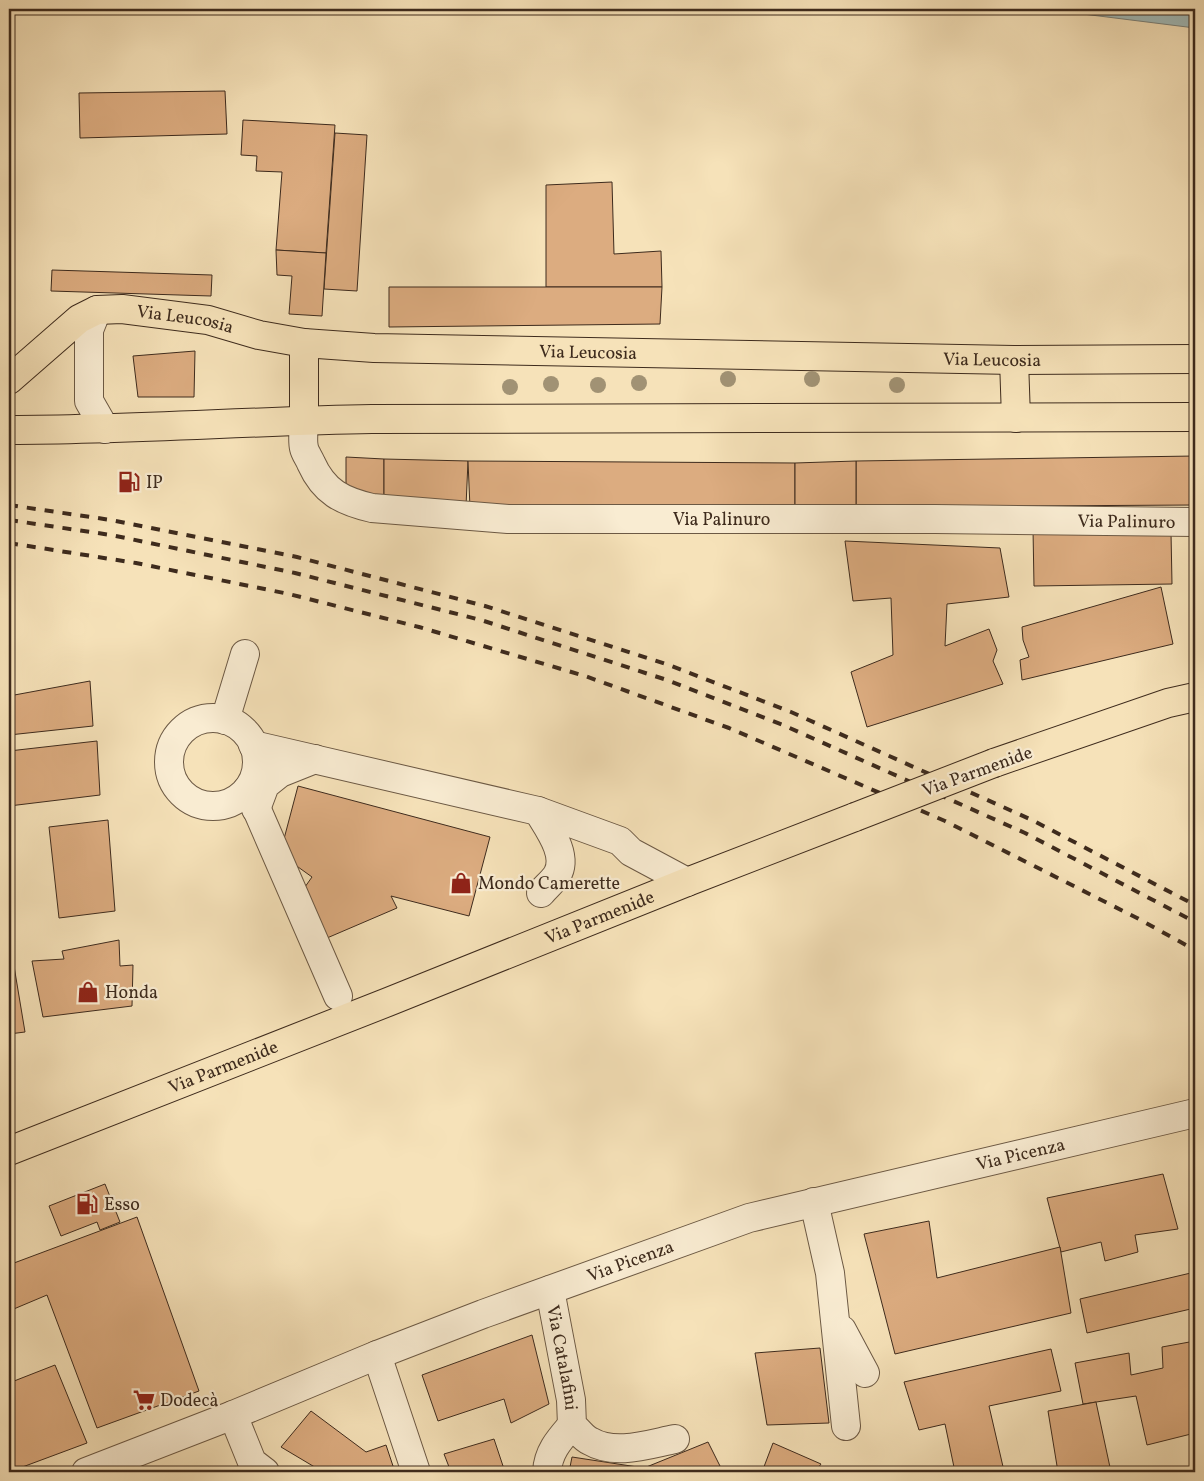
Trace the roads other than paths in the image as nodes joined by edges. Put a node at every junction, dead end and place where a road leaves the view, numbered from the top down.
1 (97, 310) junction
2 (304, 344) junction
3 (1195, 359) edge
4 (1014, 360) junction
5 (9, 380) edge
6 (1195, 417) edge
7 (1016, 418) junction
8 (304, 420) junction
9 (105, 429) junction
10 (9, 430) edge
11 (1195, 522) edge
12 (245, 654) dead end
13 (1195, 697) edge
14 (225, 720) junction
15 (254, 745) junction
16 (315, 759) junction
17 (252, 799) junction
18 (538, 811) junction
19 (687, 882) junction
20 (541, 893) dead end
21 (338, 996) dead end
22 (1195, 1113) edge
23 (9, 1151) edge
24 (814, 1202) junction
25 (550, 1290) junction
26 (835, 1313) junction
27 (377, 1355) junction
28 (865, 1373) dead end
29 (233, 1415) junction
30 (572, 1425) junction
31 (846, 1426) dead end
32 (675, 1439) dead end
33 (86, 1472) edge
34 (265, 1472) edge
35 (416, 1472) edge
36 (546, 1472) edge

1 - 2 main road, Via Leucosia
1 - 5 main road, Via Leucosia
1 - 9 street
2 - 4 main road, Via Leucosia
2 - 8 main road
3 - 4 main road, Via Leucosia
4 - 7 main road
6 - 7 main road
7 - 8 main road
8 - 9 main road
8 - 11 street, Via Palinuro
9 - 10 main road
12 - 14 street
13 - 19 main road, Via Parmenide, bridge
14 - 15 street
14 - 17 street
15 - 16 street
15 - 17 street
16 - 17 street
16 - 18 street
17 - 21 street
18 - 19 street
18 - 20 street
19 - 23 main road, Via Parmenide
22 - 24 street, Via Picenza
24 - 25 street, Via Picenza
24 - 26 street
25 - 27 street, Via Picenza
25 - 30 street, Via Catalafini
26 - 28 street
26 - 31 street
27 - 29 street, Via Picenza
27 - 35 street
29 - 33 street, Via Picenza
29 - 34 street
30 - 32 street, Via Catalafini
30 - 36 street, Via Catalafini

